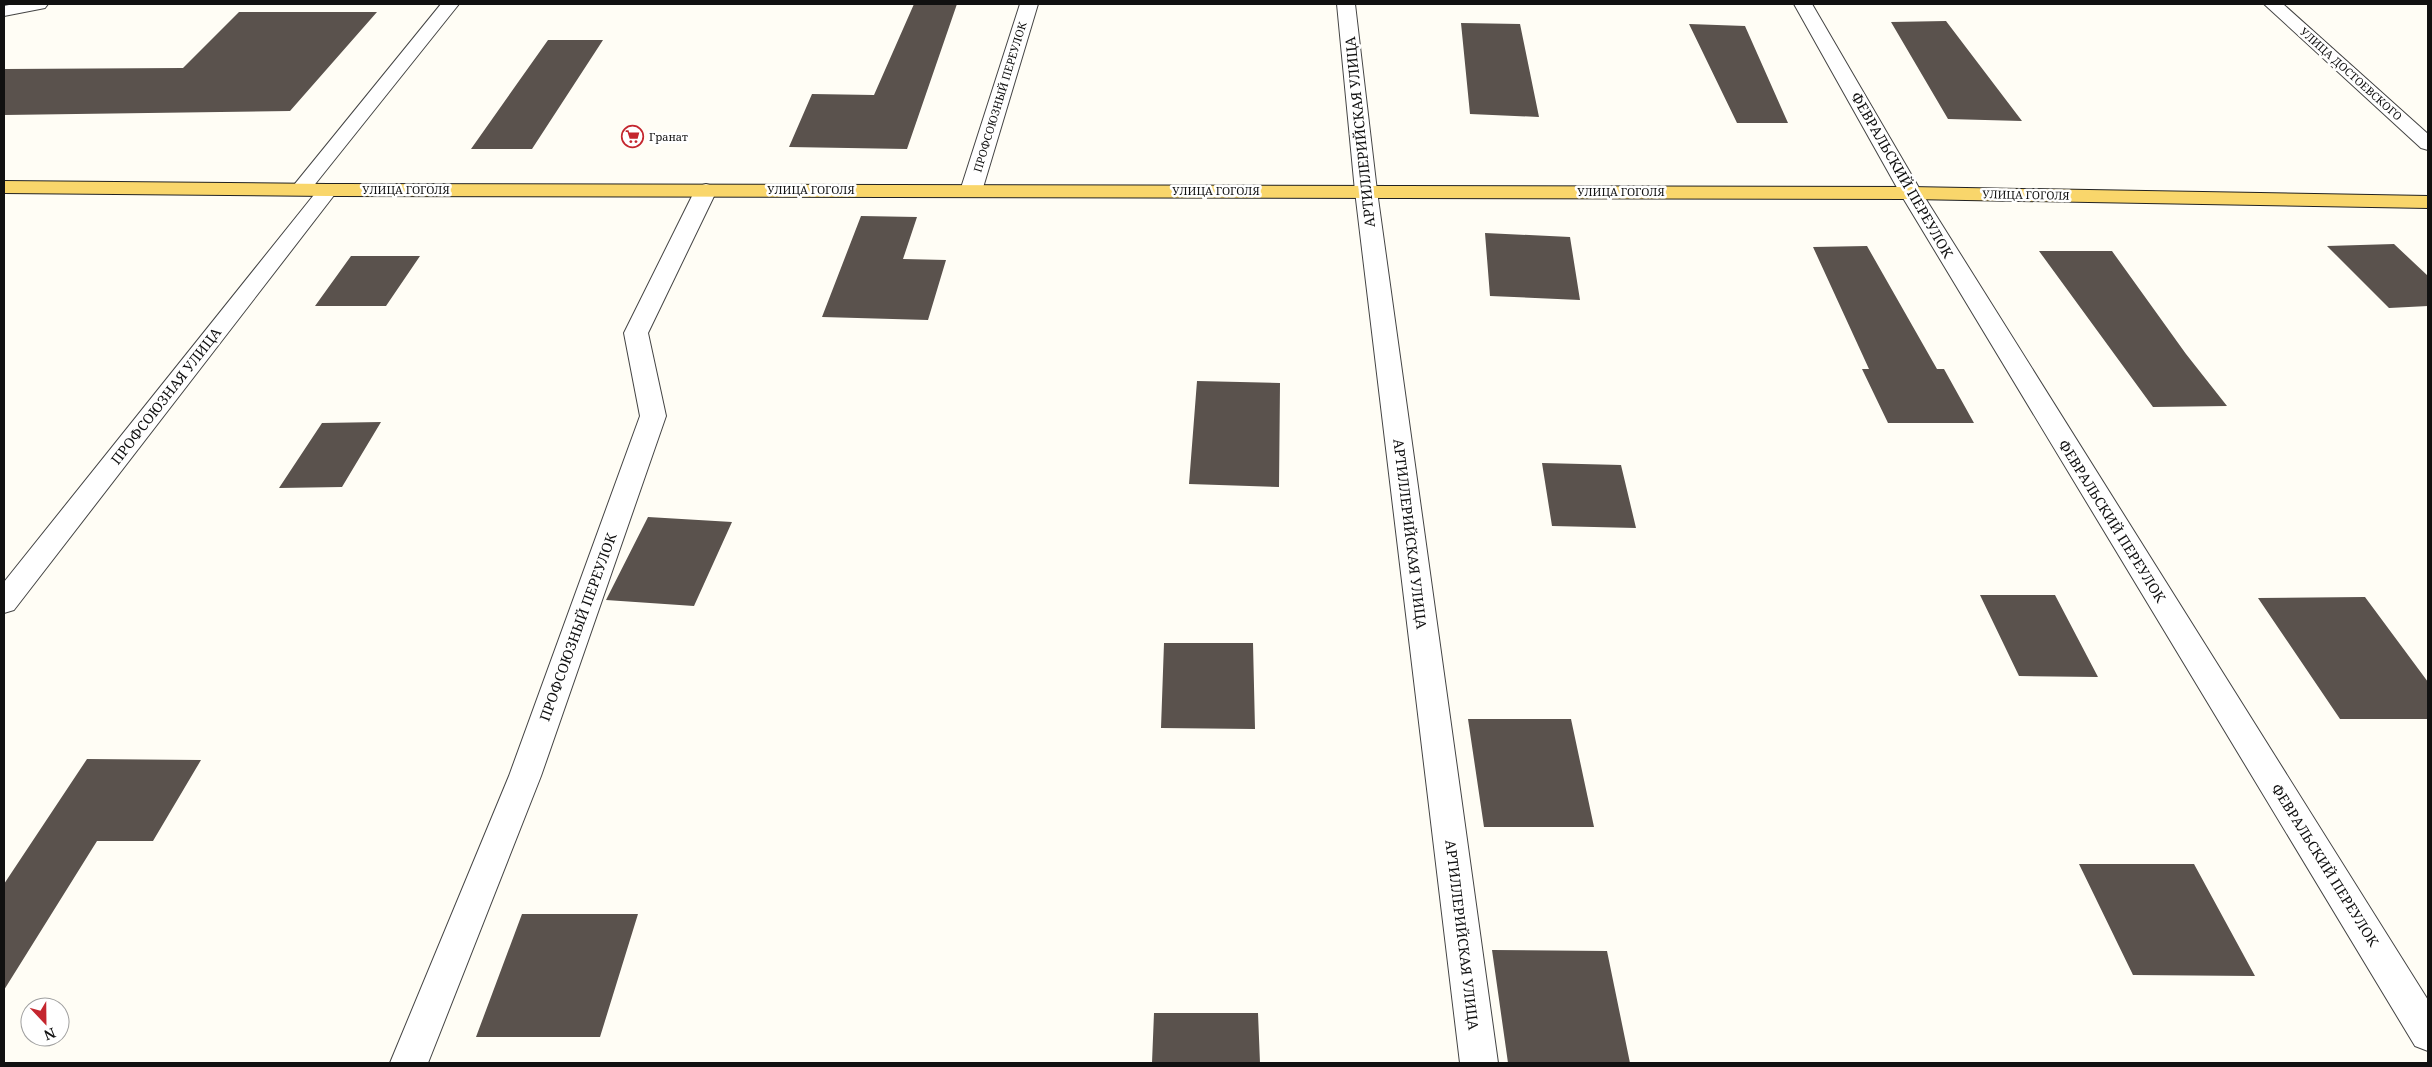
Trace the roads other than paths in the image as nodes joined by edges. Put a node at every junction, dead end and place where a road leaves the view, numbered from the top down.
1 (39, 4) edge
2 (450, 4) edge
3 (1029, 4) edge
4 (1346, 4) edge
5 (1803, 4) edge
6 (2273, 4) edge
7 (4, 11) edge
8 (2428, 144) edge
9 (4, 186) edge
10 (301, 189) junction
11 (328, 190) junction
12 (706, 190) junction
13 (971, 191) junction
14 (1366, 191) junction
15 (1911, 194) junction
16 (2428, 202) edge
17 (4, 602) edge
18 (2428, 1033) edge
19 (409, 1063) edge
20 (1479, 1063) edge

1 - 7 street
2 - 10 street
3 - 13 street, ПРОФСОЮЗНЫЙ ПЕРЕУЛОК
4 - 14 street, АРТИЛЛЕРИЙСКАЯ УЛИЦА
5 - 15 street, ФЕВРАЛЬСКИЙ ПЕРЕУЛОК
6 - 8 street, УЛИЦА ДОСТОЕВСКОГО
9 - 10 main road, УЛИЦА ГОГОЛЯ
10 - 11 main road, УЛИЦА ГОГОЛЯ
11 - 12 main road, УЛИЦА ГОГОЛЯ
11 - 17 street, ПРОФСОЮЗНАЯ УЛИЦА
12 - 13 main road, УЛИЦА ГОГОЛЯ
12 - 19 street, ПРОФСОЮЗНЫЙ ПЕРЕУЛОК
13 - 14 main road, УЛИЦА ГОГОЛЯ
14 - 15 main road, УЛИЦА ГОГОЛЯ
14 - 20 street, АРТИЛЛЕРИЙСКАЯ УЛИЦА
15 - 16 main road, УЛИЦА ГОГОЛЯ
15 - 18 street, ФЕВРАЛЬСКИЙ ПЕРЕУЛОК

